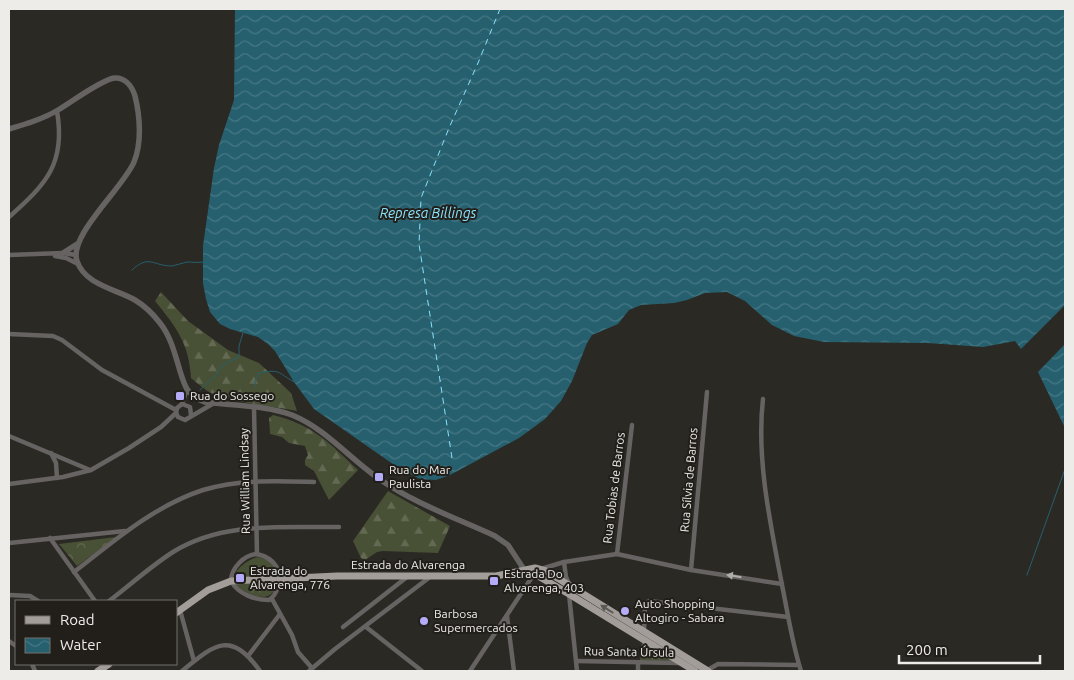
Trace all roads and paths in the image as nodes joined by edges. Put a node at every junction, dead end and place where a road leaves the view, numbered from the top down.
1 (57, 111) junction
2 (9, 129) edge
3 (9, 217) edge
4 (77, 244) junction
5 (63, 253) junction
6 (9, 255) edge
7 (47, 255) junction
8 (76, 255) junction
9 (78, 264) junction
10 (9, 334) edge
11 (187, 389) junction
12 (707, 392) dead end
13 (763, 399) dead end
14 (215, 403) junction
15 (178, 408) junction
16 (254, 408) junction
17 (191, 415) junction
18 (180, 419) junction
19 (166, 424) junction
20 (632, 425) dead end
21 (9, 436) edge
22 (50, 452) junction
23 (91, 470) junction
24 (57, 478) junction
25 (255, 482) junction
26 (314, 482) dead end
27 (9, 484) edge
28 (339, 527) dead end
29 (256, 528) junction
30 (126, 531) junction
31 (50, 538) junction
32 (9, 542) edge
33 (257, 554) junction
34 (617, 554) junction
35 (564, 562) junction
36 (541, 568) junction
37 (691, 570) junction
38 (74, 572) junction
39 (529, 572) junction
40 (408, 576) junction
41 (431, 576) junction
42 (280, 578) junction
43 (231, 581) junction
44 (782, 584) junction
45 (570, 585) junction
46 (569, 594) junction
47 (9, 595) edge
48 (272, 599) junction
49 (36, 600) edge
50 (94, 600) edge
51 (110, 600) edge
52 (178, 612) edge
53 (280, 614) junction
54 (507, 615) junction
55 (788, 617) junction
56 (343, 627) dead end
57 (366, 627) junction
58 (644, 631) junction
59 (248, 656) junction
60 (194, 661) junction
61 (576, 661) junction
62 (638, 663) junction
63 (681, 663) junction
64 (799, 665) junction
65 (311, 670) edge
66 (182, 671) edge
67 (260, 671) edge
68 (422, 671) edge
69 (470, 671) edge
70 (514, 671) edge
71 (577, 671) edge
72 (638, 671) edge
73 (695, 671) edge
74 (707, 671) edge
75 (801, 671) edge

1 - 2 street
1 - 3 street
1 - 4 street
4 - 5 street
4 - 8 street
5 - 7 street
5 - 8 street
6 - 7 street
7 - 9 street
8 - 9 street
9 - 11 street
10 - 15 street
11 - 14 street
11 - 15 street
12 - 37 street, Rua Sílvia de Barros
13 - 44 street
14 - 16 street
14 - 17 street
15 - 17 street
15 - 18 street
15 - 19 street
16 - 25 street, Rua William Lindsay
16 - 39 street
17 - 18 street
18 - 19 street
19 - 23 street
20 - 34 street, Rua Tobias de Barros
21 - 22 street
22 - 23 street
22 - 24 street
23 - 24 street
24 - 27 street
25 - 26 street
25 - 29 street, Rua William Lindsay
25 - 30 street
28 - 29 street
29 - 33 street, Rua William Lindsay
29 - 51 street
30 - 31 street
30 - 38 street
31 - 32 street
31 - 38 street
33 - 42 street
33 - 43 street
34 - 35 street, Estrada do Alvarenga
34 - 37 street, Estrada do Alvarenga
35 - 36 street, Estrada do Alvarenga
35 - 45 street
36 - 39 main road, Estrada do Alvarenga
36 - 45 main road
44 -> 37 street, Estrada do Alvarenga
38 - 50 street
39 - 41 main road, Estrada do Alvarenga
39 - 46 main road
39 - 54 street
40 - 41 main road, Estrada do Alvarenga
40 - 42 main road, Estrada do Alvarenga
40 - 56 street
41 - 57 street
42 - 43 main road, Estrada do Alvarenga
42 - 48 street
43 - 48 street
43 - 52 main road, Estrada do Alvarenga
44 - 55 street
58 -> 45 main road
46 - 61 street
46 - 63 main road
47 - 49 street
48 - 53 street
52 - 60 street
53 - 59 street
53 - 65 street
54 - 69 street
54 - 70 street
55 - 58 street
55 - 64 street
57 - 65 street
57 - 68 street
58 - 74 main road
59 - 60 street
59 - 67 street
60 - 66 street
61 - 62 street, Rua Santa Úrsula
61 - 71 street
62 - 63 street, Rua Santa Úrsula
62 - 72 street
63 - 73 main road
64 - 74 street
64 - 75 street

